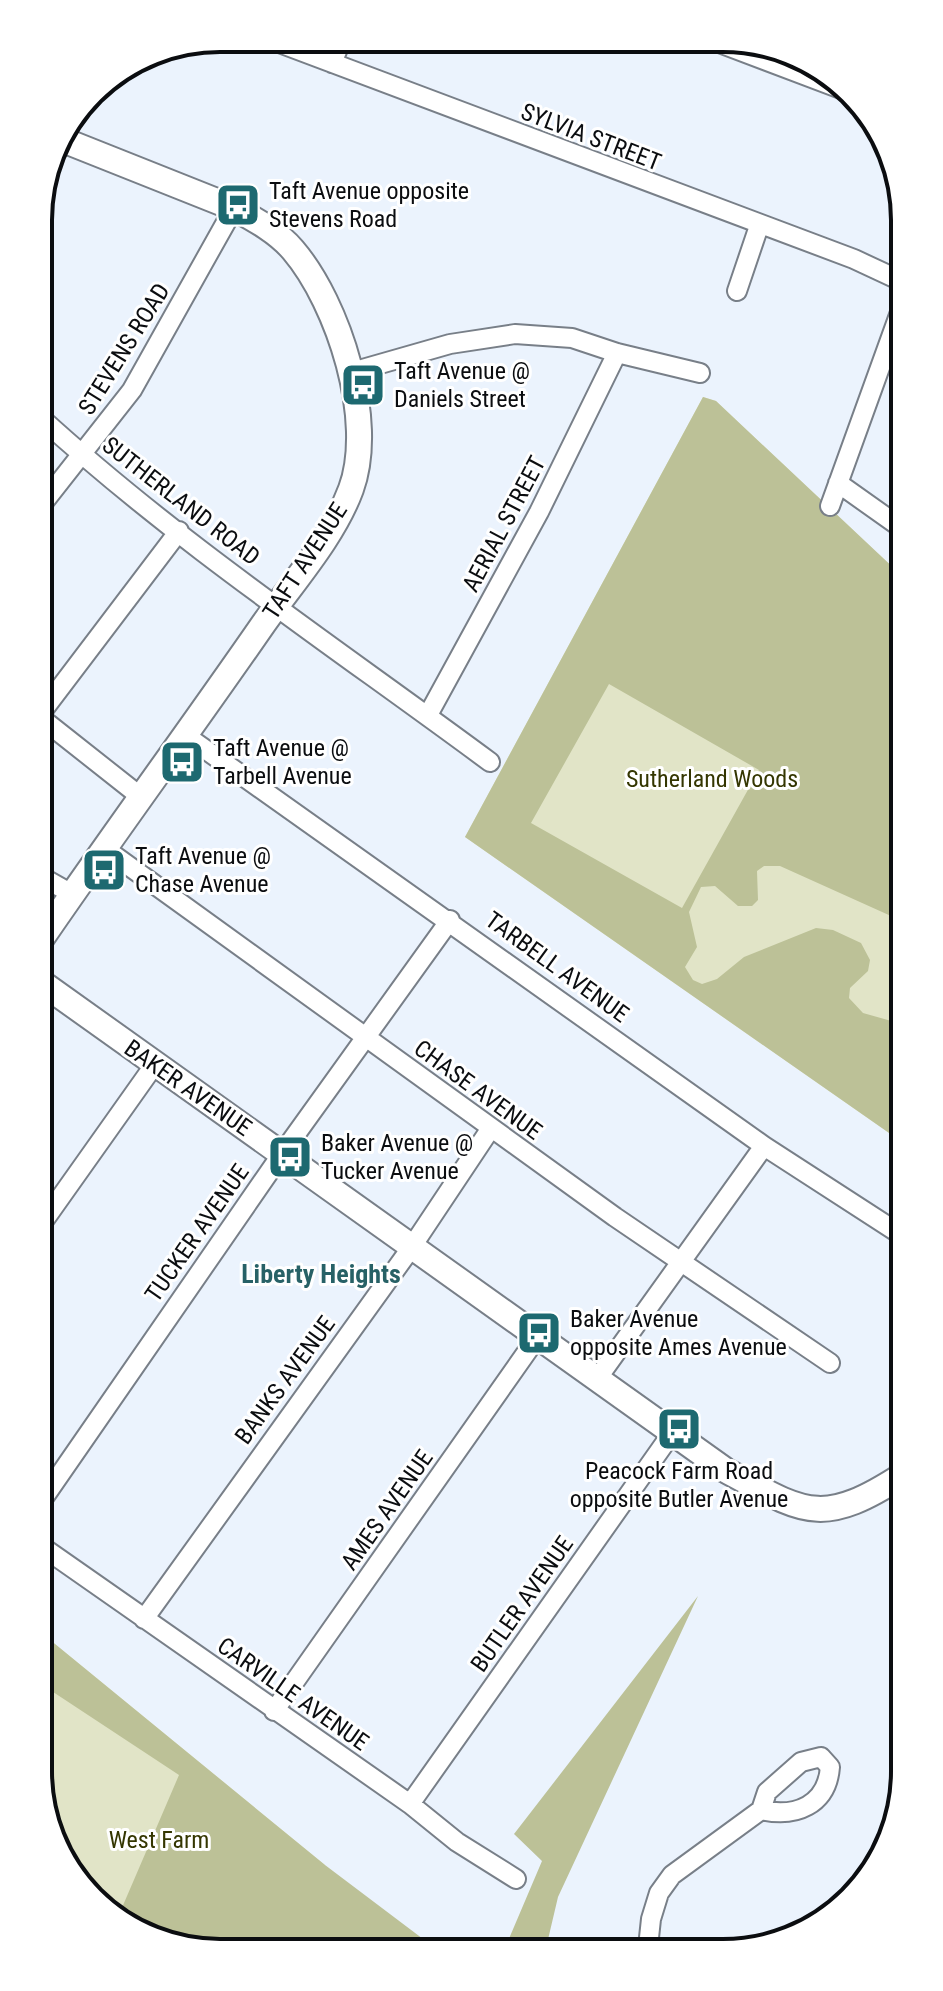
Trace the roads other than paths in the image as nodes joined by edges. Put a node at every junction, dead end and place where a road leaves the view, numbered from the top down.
1 (303, 52) edge
2 (337, 52) edge
3 (746, 53) edge
4 (332, 63) junction
5 (814, 79) edge
6 (71, 143) edge
7 (234, 208) junction
8 (759, 226) junction
9 (891, 276) edge
10 (737, 291) dead end
11 (891, 337) edge
12 (617, 353) junction
13 (352, 372) junction
14 (700, 373) dead end
15 (52, 428) edge
16 (82, 455) junction
17 (838, 483) junction
18 (52, 492) edge
19 (830, 506) dead end
20 (891, 521) edge
21 (179, 531) junction
22 (277, 605) junction
23 (52, 701) edge
24 (428, 715) junction
25 (52, 725) edge
26 (185, 735) junction
27 (490, 762) dead end
28 (141, 797) junction
29 (104, 848) junction
30 (52, 883) edge
31 (72, 894) junction
32 (450, 920) junction
33 (52, 923) edge
34 (52, 990) edge
35 (364, 1038) junction
36 (155, 1064) junction
37 (491, 1128) junction
38 (764, 1146) junction
39 (281, 1155) junction
40 (52, 1209) edge
41 (891, 1228) edge
42 (411, 1248) junction
43 (682, 1262) junction
44 (538, 1336) junction
45 (830, 1363) dead end
46 (597, 1379) junction
47 (672, 1433) junction
48 (891, 1482) edge
49 (52, 1486) edge
50 (52, 1554) edge
51 (144, 1619) junction
52 (274, 1711) junction
53 (410, 1804) junction
54 (761, 1810) dead end
55 (516, 1879) dead end
56 (649, 1939) edge

1 - 4 street, SYLVIA STREET
2 - 4 street
3 - 5 street
4 - 8 street, SYLVIA STREET
6 - 7 street, TAFT AVENUE
7 - 13 street, TAFT AVENUE
7 - 16 street, STEVENS ROAD
8 - 9 street, SYLVIA STREET
8 - 10 street
11 - 17 street
12 - 13 street
12 - 14 street
12 - 24 street, AERIAL STREET
13 - 22 street, TAFT AVENUE
15 - 16 street, SUTHERLAND ROAD
16 - 18 street, STEVENS ROAD
16 - 21 street, SUTHERLAND ROAD
17 - 19 street
17 - 20 street
21 - 22 street, SUTHERLAND ROAD
21 - 23 street
22 - 24 street, SUTHERLAND ROAD
22 - 26 street, TAFT AVENUE
24 - 27 street, SUTHERLAND ROAD
25 - 28 street
26 - 28 street, TAFT AVENUE
26 - 32 street, TARBELL AVENUE
28 - 29 street, TAFT AVENUE
29 - 31 street, TAFT AVENUE
29 - 35 street, CHASE AVENUE
30 - 31 street
31 - 33 street, TAFT AVENUE
32 - 35 street, TUCKER AVENUE
32 - 38 street, TARBELL AVENUE
34 - 36 street, BAKER AVENUE
35 - 37 street, CHASE AVENUE
35 - 39 street, TUCKER AVENUE
36 - 39 street, BAKER AVENUE
36 - 40 street
37 - 42 street, BANKS AVENUE
37 - 43 street, CHASE AVENUE
38 - 41 street, TARBELL AVENUE
38 - 43 street
39 - 42 street, BAKER AVENUE
39 - 49 street, TUCKER AVENUE
42 - 44 street, BAKER AVENUE
42 - 51 street, BANKS AVENUE
43 - 45 street, CHASE AVENUE
43 - 46 street
44 - 46 street, BAKER AVENUE
44 - 52 street, AMES AVENUE
46 - 47 street, BAKER AVENUE
47 - 48 street, BAKER AVENUE
47 - 53 street, BUTLER AVENUE
50 - 51 street, CARVILLE AVENUE
51 - 52 street, CARVILLE AVENUE
52 - 53 street, CARVILLE AVENUE
53 - 55 street, CARVILLE AVENUE
54 - 56 street

